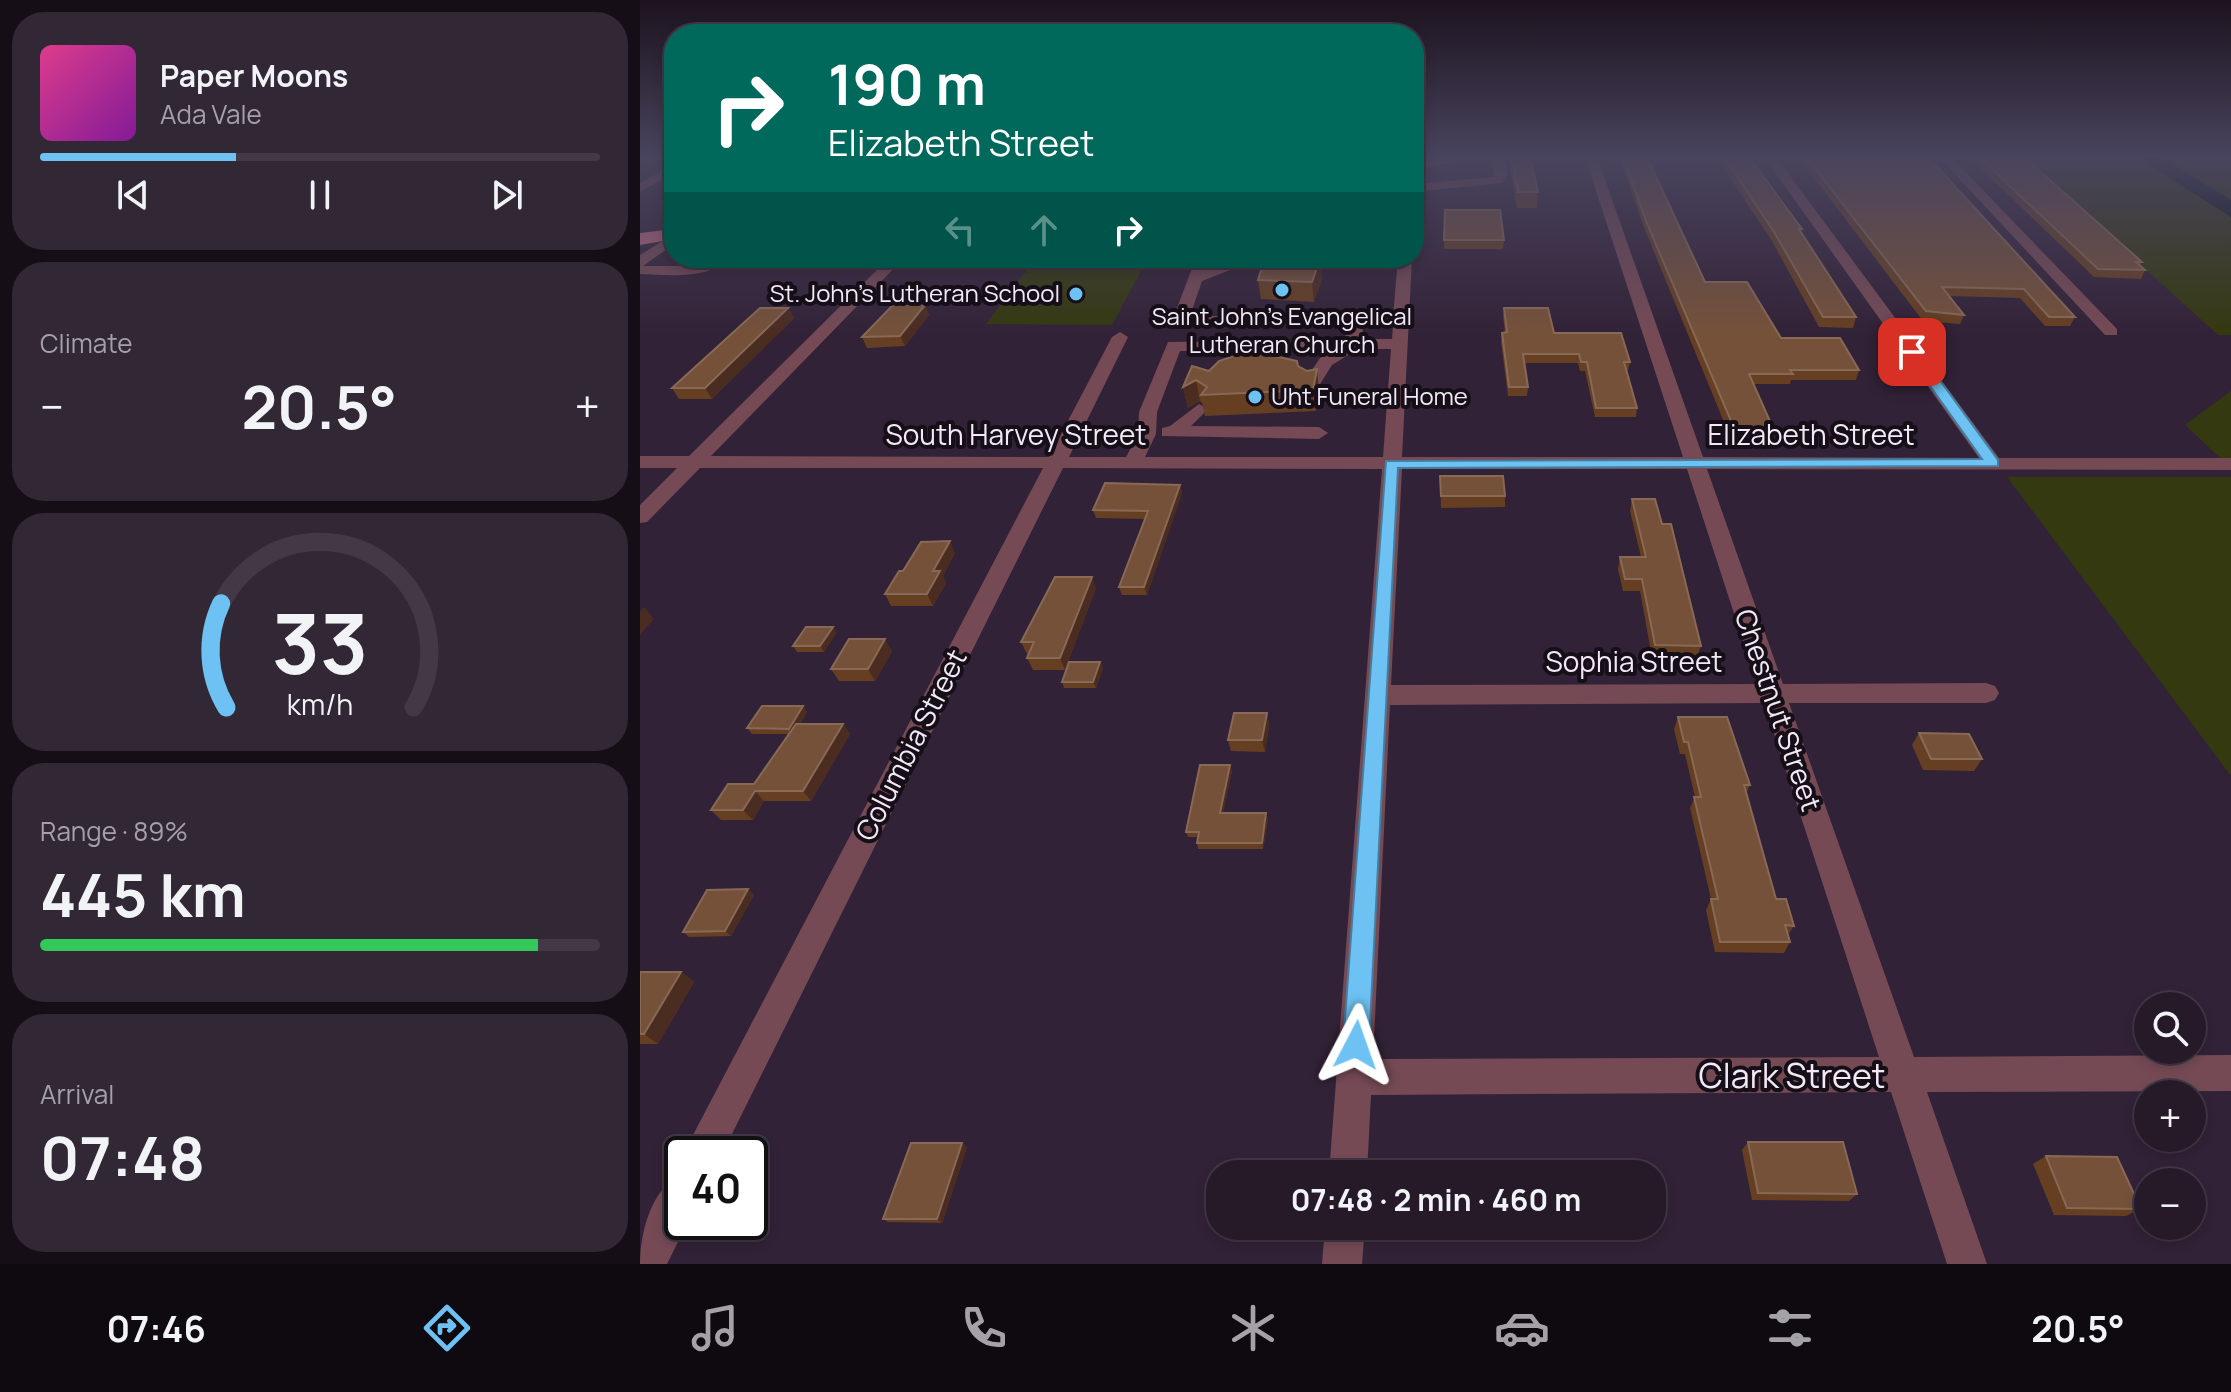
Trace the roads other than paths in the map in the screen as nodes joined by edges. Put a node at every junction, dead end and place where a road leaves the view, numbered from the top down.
1 (1611, 216) edge
2 (1813, 216) edge
3 (2001, 216) edge
4 (661, 237) edge
5 (640, 262) edge
6 (702, 268) edge
7 (887, 268) edge
8 (1200, 268) edge
9 (1226, 268) edge
10 (1404, 268) edge
11 (640, 270) edge
12 (1197, 278) junction
13 (1355, 322) junction
14 (2111, 332) dead end
15 (1400, 333) junction
16 (1120, 337) dead end
17 (1353, 345) junction
18 (1174, 346) junction
19 (1326, 362) junction
20 (1215, 363) edge
21 (1296, 366) edge
22 (1311, 385) edge
23 (1199, 409) edge
24 (1307, 411) edge
25 (1175, 432) junction
26 (1319, 433) junction
27 (1147, 434) junction
28 (640, 462) edge
29 (694, 462) junction
30 (1055, 463) junction
31 (1132, 463) junction
32 (1336, 463) junction
33 (1694, 463) junction
34 (1993, 463) junction
35 (1391, 464) junction
36 (2231, 464) edge
37 (640, 517) edge
38 (1986, 693) dead end
39 (1773, 694) junction
40 (1378, 695) junction
41 (2231, 1073) edge
42 (1902, 1076) junction
43 (1354, 1077) junction
44 (711, 1136) edge
45 (1349, 1160) edge
46 (664, 1229) edge
47 (1344, 1240) edge
48 (646, 1264) edge
49 (1342, 1264) edge
50 (1967, 1264) edge

1 - 33 street, Chestnut Street
2 - 34 street
3 - 14 street
4 - 5 street
6 - 11 street
7 - 29 street
8 - 12 street
9 - 12 street
10 - 15 street
12 - 13 street
13 - 15 street
13 - 17 street
15 - 17 street
15 - 35 street
16 - 30 street, Columbia Street
17 - 18 street
17 - 19 street
18 - 20 street
18 - 27 street
19 - 21 street
19 - 22 street
23 - 25 street
24 - 26 street
25 - 26 street
25 - 27 street
26 - 32 street
27 - 31 street
28 - 29 street, South Harvey Street
29 - 30 street, South Harvey Street
29 - 37 street
30 - 31 street, South Harvey Street
30 - 44 street, Columbia Street
31 - 32 street, South Harvey Street
32 - 35 street, South Harvey Street
33 - 34 street, Elizabeth Street
33 - 35 street, Elizabeth Street
33 - 39 street, Chestnut Street
34 - 36 street, Elizabeth Street
35 - 40 street
38 - 39 street, Sophia Street
39 - 40 street, Sophia Street
39 - 42 street, Chestnut Street
40 - 43 street
41 - 42 street, Clark Street
42 - 43 street, Clark Street
42 - 50 street, Chestnut Street
43 - 45 street
46 - 48 street
47 - 49 street

